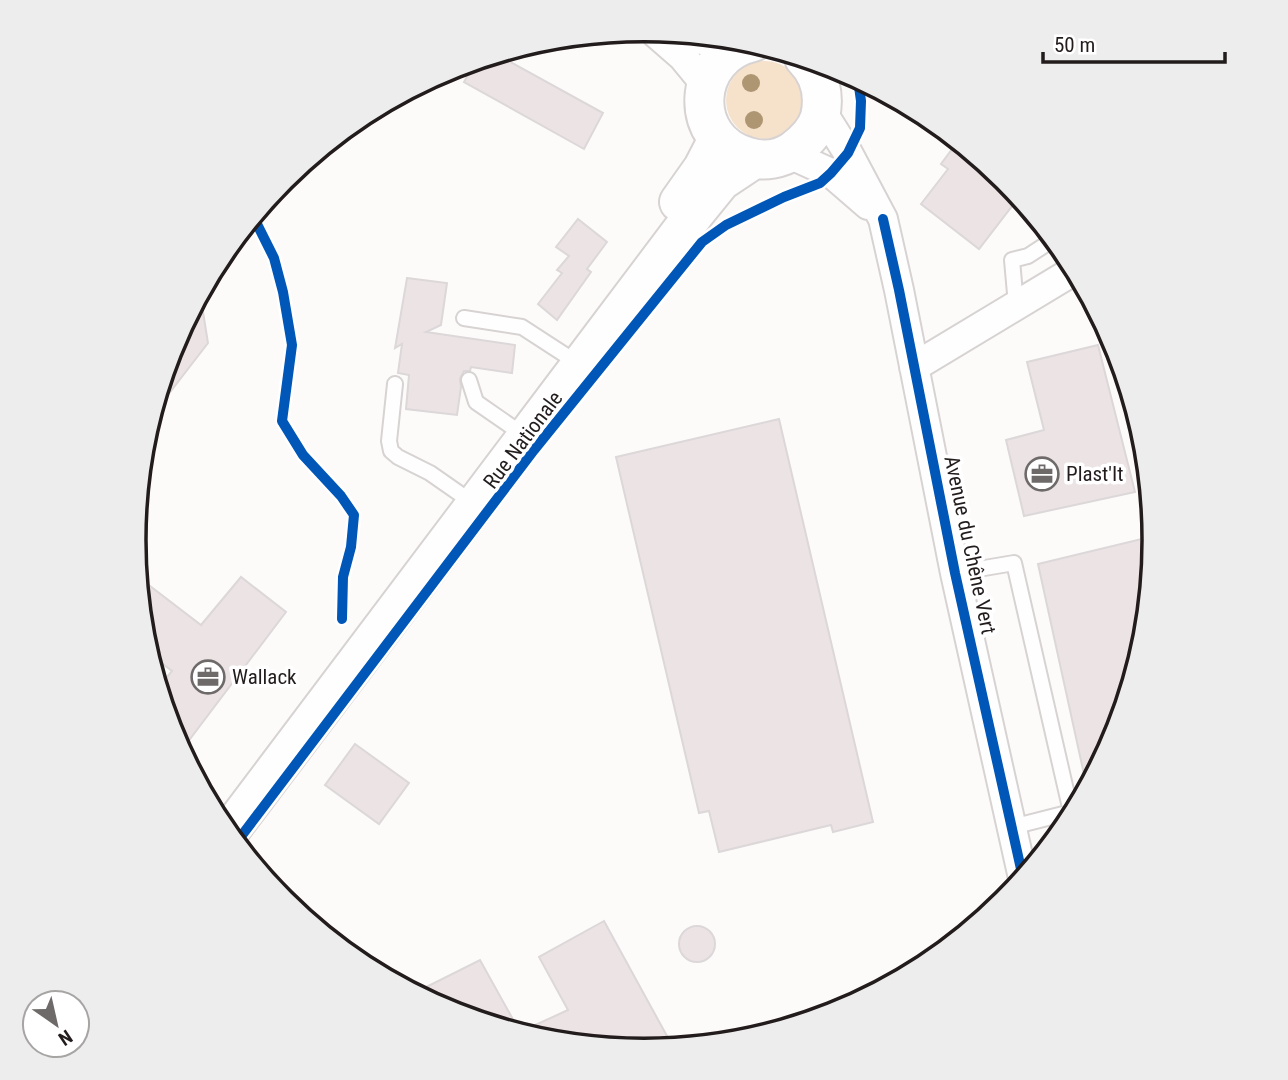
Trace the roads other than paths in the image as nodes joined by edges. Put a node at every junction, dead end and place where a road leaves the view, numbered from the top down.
1 (667, 43) edge
2 (733, 50) edge
3 (817, 79) edge
4 (706, 85) junction
5 (718, 139) junction
6 (771, 156) junction
7 (883, 219) junction
8 (1045, 245) edge
9 (1066, 276) edge
10 (629, 285) junction
11 (1016, 305) junction
12 (464, 318) dead end
13 (572, 360) junction
14 (914, 367) junction
15 (469, 380) dead end
16 (395, 384) dead end
17 (518, 431) junction
18 (466, 498) junction
19 (955, 573) junction
20 (1068, 800) edge
21 (224, 806) edge
22 (1059, 815) edge
23 (235, 823) edge
24 (1012, 827) junction
25 (1020, 865) edge

1 - 4 street
2 - 4 main road
3 - 6 main road, Rue Nationale
3 - 7 street, Avenue du Chêne Vert
4 - 5 main road
5 - 6 main road
5 - 10 main road, Rue Nationale
6 - 7 street
6 - 10 main road, Rue Nationale
7 - 14 street, Avenue du Chêne Vert
8 - 11 lane
9 - 11 street
10 - 13 main road, Rue Nationale
11 - 14 street
12 - 13 lane
13 - 17 main road, Rue Nationale
14 - 19 street, Avenue du Chêne Vert
15 - 17 lane
16 - 18 lane
17 - 18 main road, Rue Nationale
18 - 21 main road, Rue Nationale
18 - 23 main road, Rue Nationale
19 - 20 lane
19 - 24 street, Avenue du Chêne Vert
22 - 24 lane
24 - 25 street, Avenue du Chêne Vert

